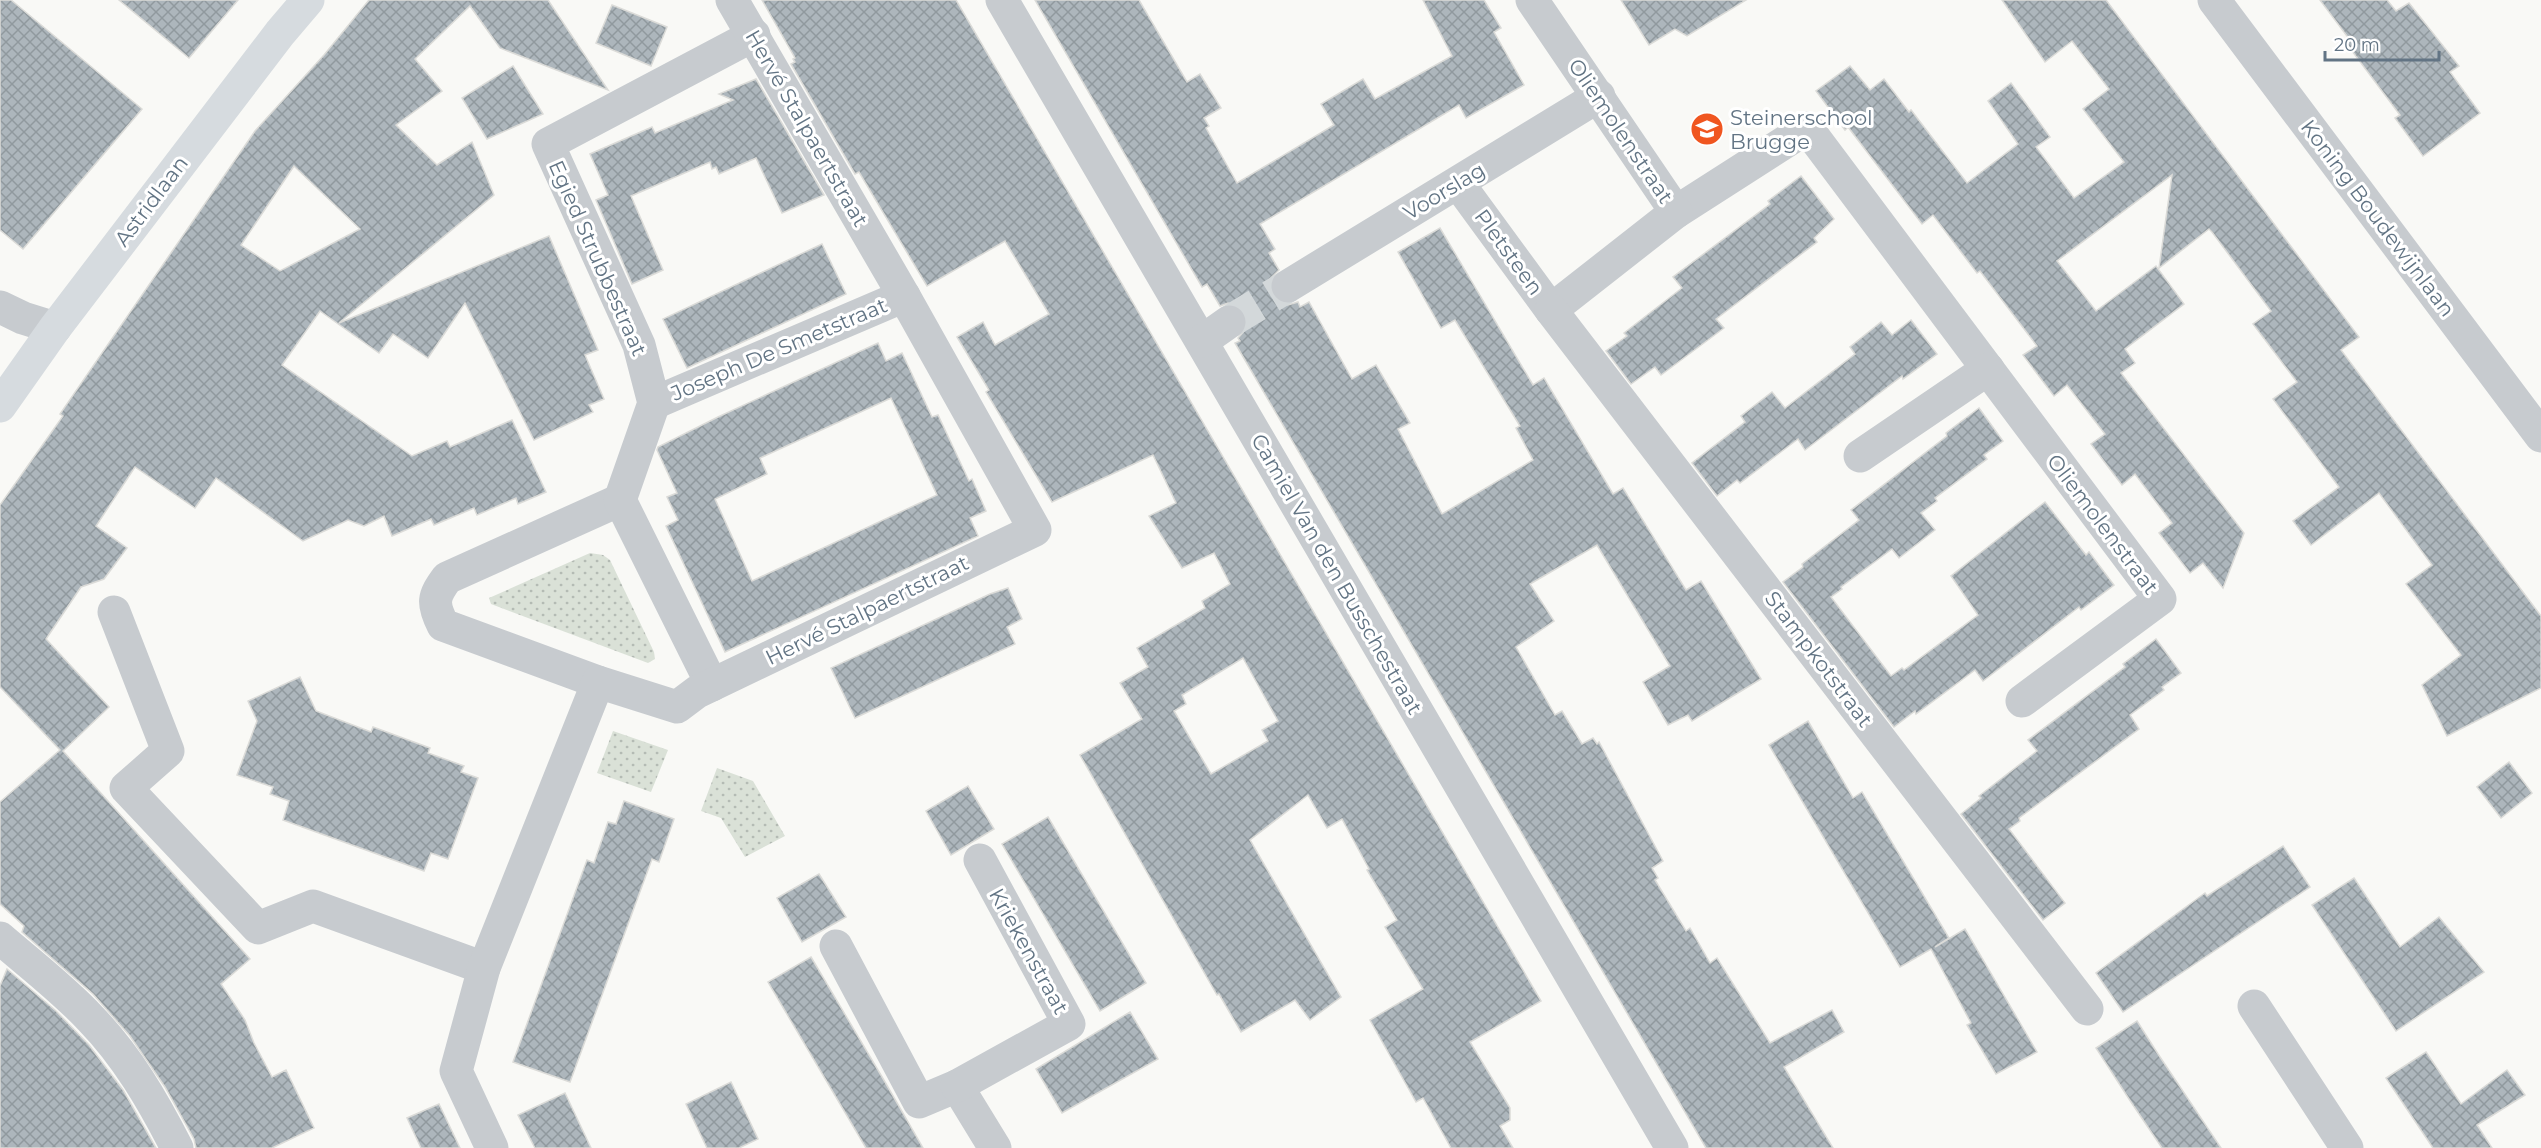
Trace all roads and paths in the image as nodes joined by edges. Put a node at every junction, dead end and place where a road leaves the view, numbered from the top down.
1 (308, 0) edge
2 (732, 0) edge
3 (1002, 0) edge
4 (1532, 0) edge
5 (2214, 0) edge
6 (754, 35) junction
7 (1599, 96) junction
8 (1458, 183) junction
9 (1676, 212) junction
10 (1288, 286) tunnel mouth
11 (904, 296) junction
12 (0, 307) edge
13 (1551, 310) junction
14 (1229, 322) tunnel mouth
15 (55, 328) junction
16 (1202, 341) junction
17 (1988, 369) junction
18 (1, 403) edge
19 (654, 403) junction
20 (2541, 436) edge
21 (1860, 456) dead end
22 (620, 500) junction
23 (114, 612) dead end
24 (598, 682) junction
25 (712, 685) junction
26 (2022, 701) dead end
27 (980, 860) dead end
28 (0, 938) edge
29 (836, 946) dead end
30 (484, 968) junction
31 (2254, 1006) dead end
32 (2087, 1009) dead end
33 (957, 1086) junction
34 (177, 1148) edge
35 (492, 1148) edge
36 (995, 1148) edge
37 (1672, 1148) edge
38 (2347, 1148) edge

1 - 15 main road, Astridlaan
2 - 6 street, Hervé Stalpaertstraat
3 - 16 street, Camiel Van den Busschestraat
4 - 7 street, Oliemolenstraat
5 - 20 street, Koning Boudewijnlaan
6 - 11 street, Hervé Stalpaertstraat
6 - 19 street, Egied Strubbestraat
7 - 8 street, Voorslag
7 - 9 street, Oliemolenstraat
8 - 10 street, Voorslag
8 - 13 street, Pletsteen
9 - 13 street, Pletsteen
9 - 17 street, Oliemolenstraat
11 - 19 street, Joseph De Smetstraat
11 - 25 street, Hervé Stalpaertstraat
12 - 15 street
13 - 32 street, Stampkotstraat
14 - 16 street
15 - 18 main road, Astridlaan
16 - 37 street, Camiel Van den Busschestraat
17 - 21 street
17 - 26 street, Oliemolenstraat
19 - 22 street
22 - 24 street
22 - 25 street
23 - 30 street
24 - 25 street, Hervé Stalpaertstraat
24 - 30 street
27 - 33 street, Kriekenstraat
28 - 34 street
29 - 33 street, Kriekenstraat
30 - 35 street
31 - 38 street
33 - 36 street

